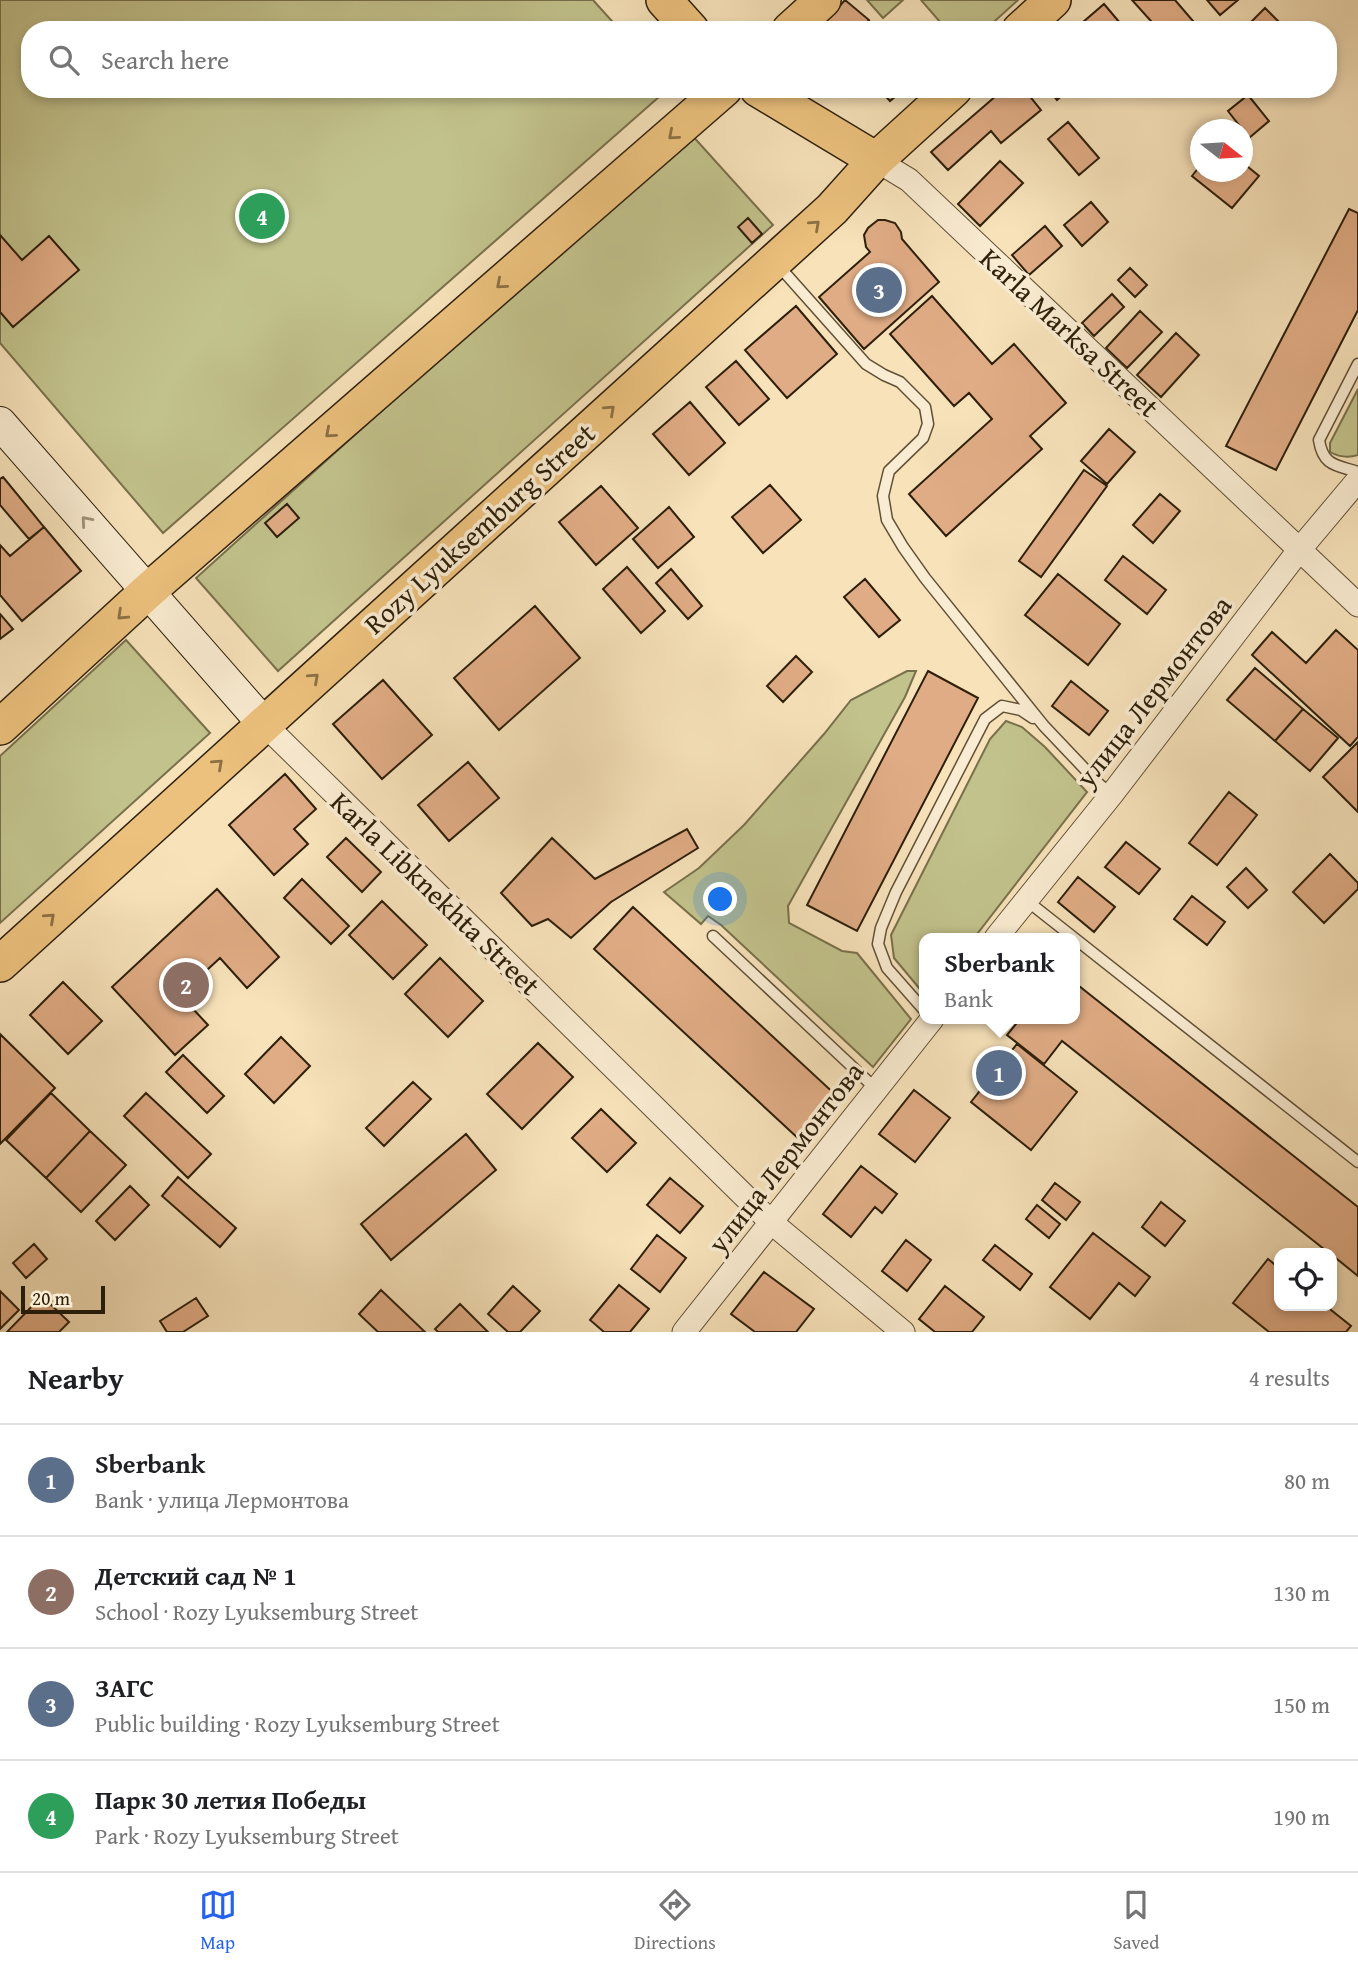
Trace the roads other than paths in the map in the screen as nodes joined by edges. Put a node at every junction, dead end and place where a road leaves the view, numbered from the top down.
1 (664, 0) edge
2 (823, 0) edge
3 (1054, 0) edge
4 (683, 21) edge
5 (800, 21) edge
6 (1030, 21) edge
7 (714, 98) edge
8 (773, 98) edge
9 (944, 98) edge
10 (876, 160) junction
11 (775, 262) junction
12 (1358, 364) edge
13 (0, 423) edge
14 (1358, 472) edge
15 (1358, 480) edge
16 (1300, 549) junction
17 (148, 591) junction
18 (1358, 605) edge
19 (263, 723) junction
20 (1044, 726) junction
21 (0, 727) edge
22 (1112, 794) junction
23 (1026, 900) junction
24 (1000, 933) edge
25 (1068, 933) edge
26 (713, 936) dead end
27 (1080, 943) edge
28 (0, 964) edge
29 (919, 1004) edge
30 (928, 1024) edge
31 (876, 1089) junction
32 (1358, 1162) edge
33 (772, 1223) junction
34 (684, 1332) edge
35 (903, 1332) edge

1 - 4 main road
2 - 5 main road
3 - 6 main road
7 -> 17 main road
8 - 10 main road, Karla Marksa Street
9 - 10 main road, Rozy Lyuksemburg Street
11 -> 10 main road, Rozy Lyuksemburg Street
10 - 16 street, Karla Marksa Street
19 -> 11 main road, Rozy Lyuksemburg Street
11 - 20 lane
12 - 14 lane
17 -> 13 street, Karla Libknekhta Street
15 - 16 street, улица Лермонтова
16 - 18 street, Karla Marksa Street
16 - 22 street, улица Лермонтова
17 - 19 street, Karla Libknekhta Street
17 -> 21 main road
28 -> 19 main road, Rozy Lyuksemburg Street
19 - 33 street, Karla Libknekhta Street
20 - 22 lane
20 - 29 lane
22 - 23 street, улица Лермонтова
23 - 24 street, улица Лермонтова
23 - 25 lane
26 - 31 lane
27 - 32 lane
30 - 31 street, улица Лермонтова
31 - 33 street, улица Лермонтова
33 - 34 street, улица Лермонтова
33 - 35 street, Karla Libknekhta Street

